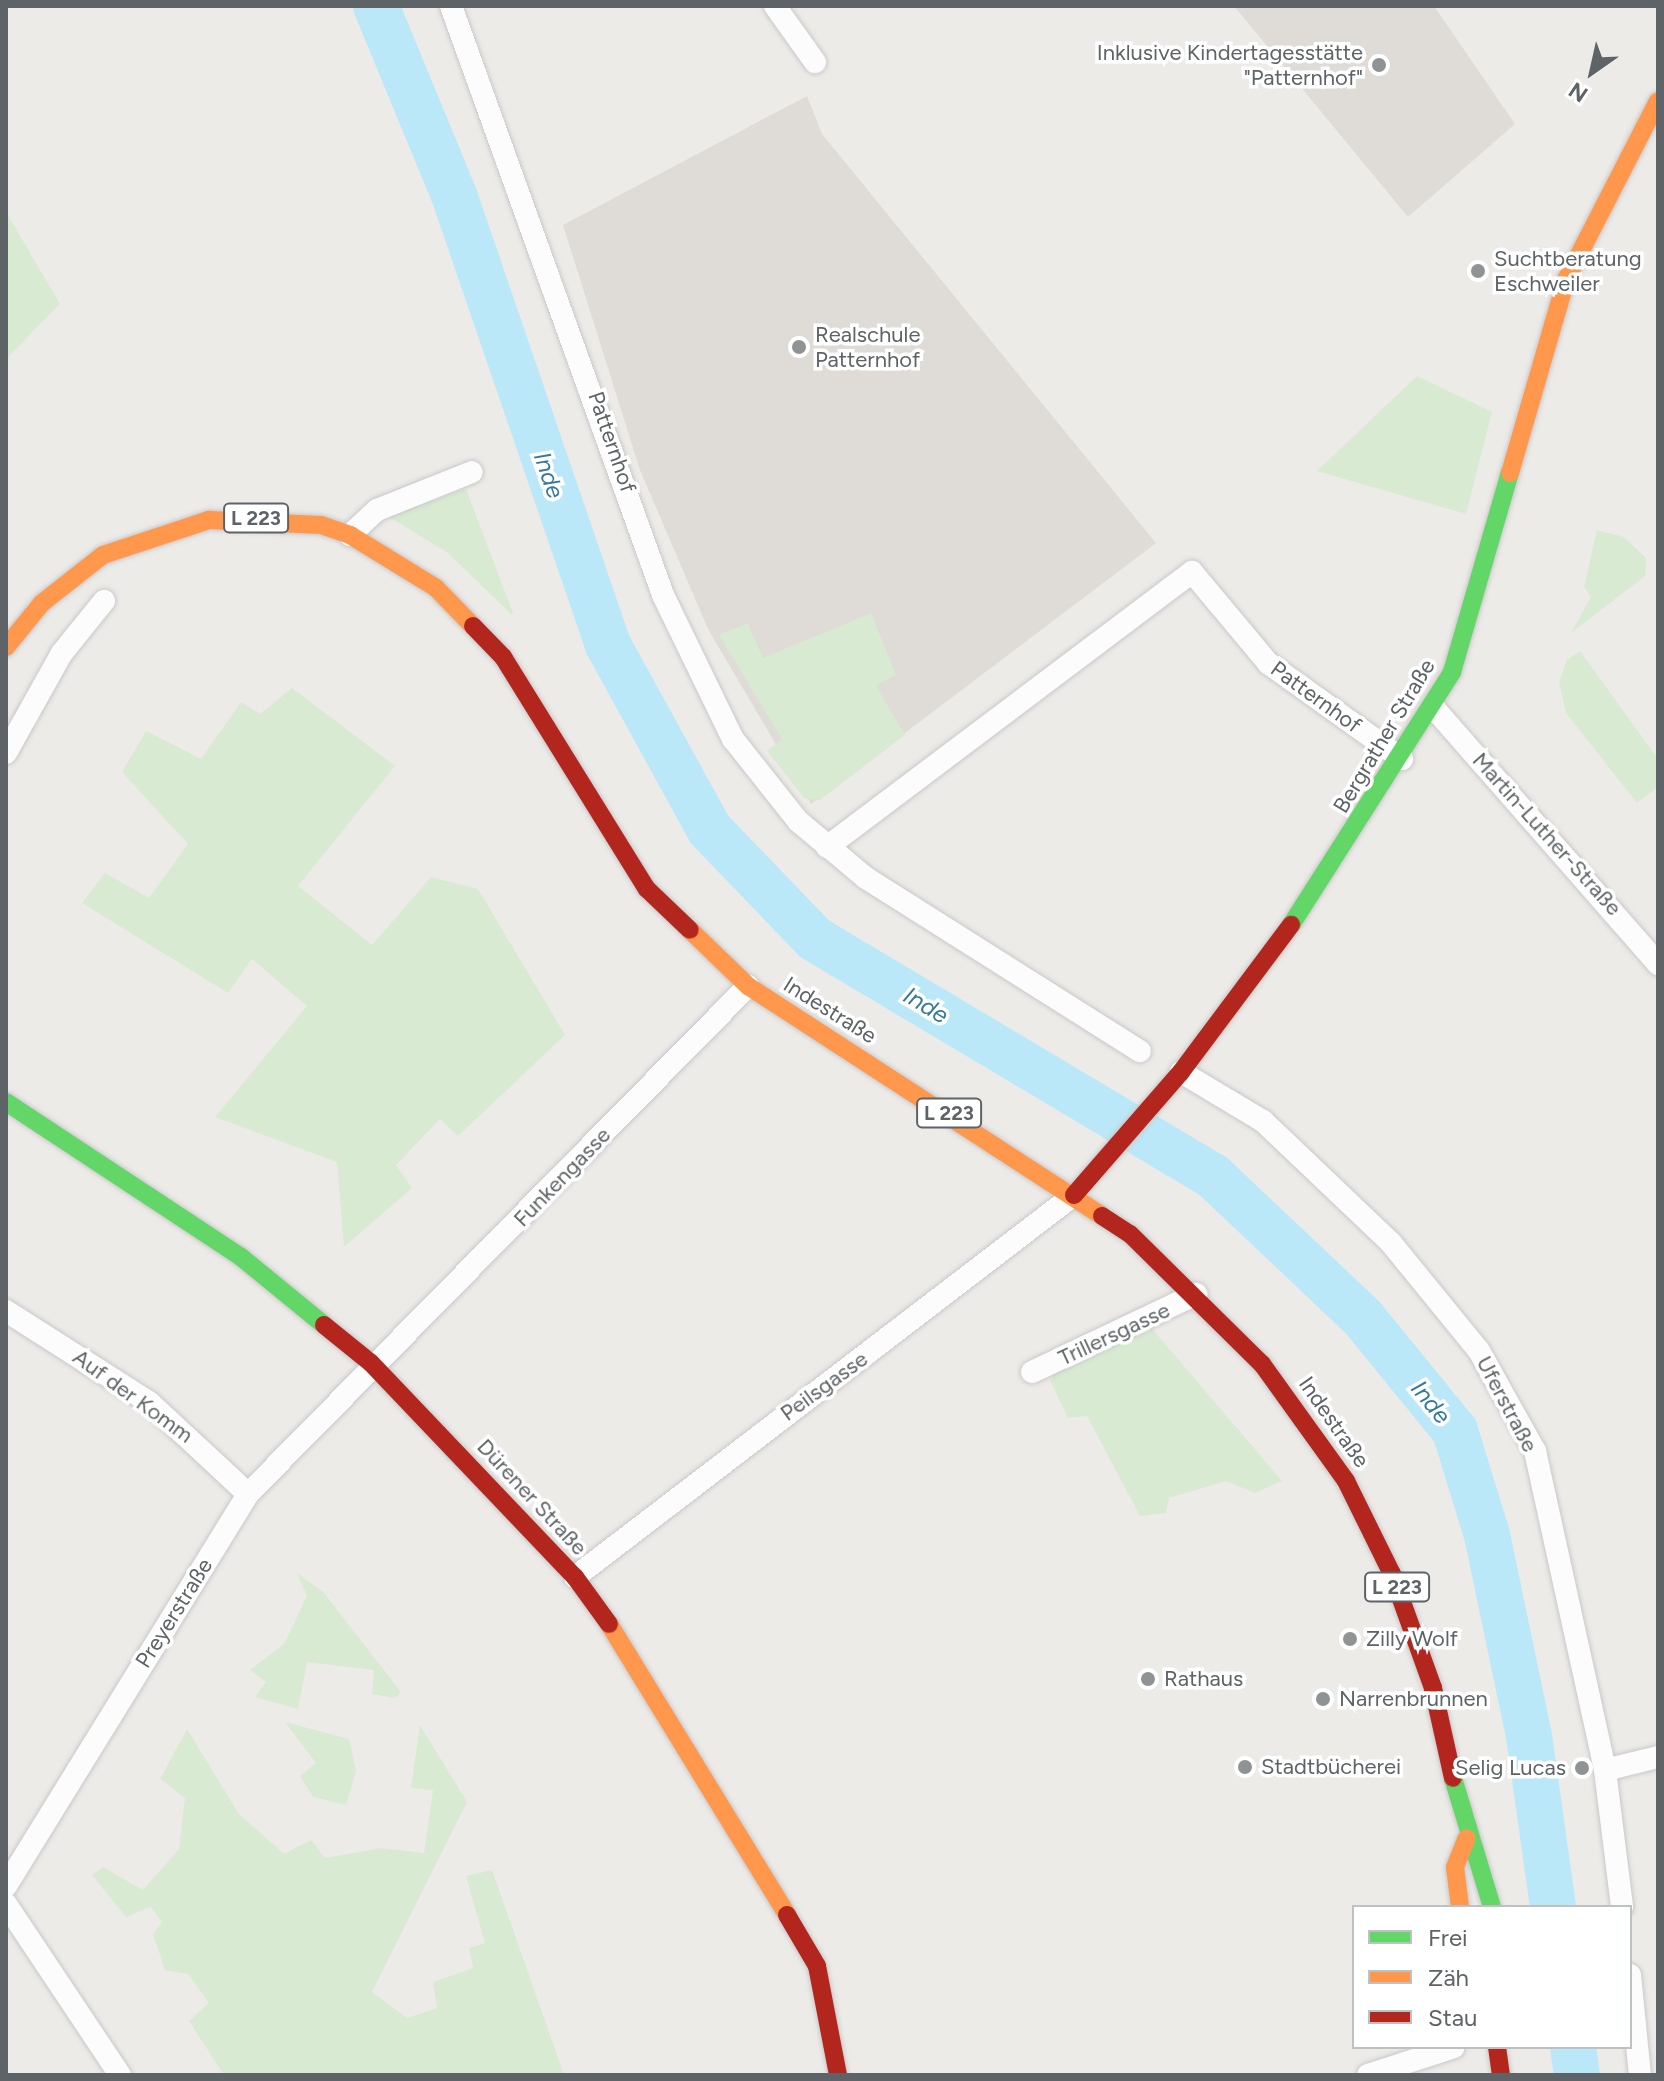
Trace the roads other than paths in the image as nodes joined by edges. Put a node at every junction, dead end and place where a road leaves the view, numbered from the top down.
1 (451, 6) edge
2 (775, 6) edge
3 (815, 62) dead end
4 (1658, 101) edge
5 (472, 472) dead end
6 (350, 535) junction
7 (104, 601) dead end
8 (6, 647) edge
9 (1433, 707) junction
10 (6, 753) edge
11 (1402, 759) junction
12 (827, 847) junction
13 (1658, 964) edge
14 (748, 986) junction
15 (1140, 1051) dead end
16 (1181, 1072) junction
17 (6, 1102) edge
18 (1074, 1195) junction
19 (1196, 1294) junction
20 (6, 1311) edge
21 (371, 1363) junction
22 (1032, 1372) dead end
23 (248, 1494) junction
24 (575, 1577) junction
25 (1658, 1757) edge
26 (1605, 1770) junction
27 (1467, 1838) junction
28 (6, 1886) edge
29 (6, 1904) edge
30 (1460, 1905) edge
31 (1492, 1905) edge
32 (1622, 1905) edge
33 (1632, 1995) edge
34 (1448, 2049) edge
35 (1497, 2049) edge
36 (120, 2075) edge
37 (838, 2075) edge
38 (1368, 2075) edge
39 (1501, 2075) edge
40 (1640, 2075) edge

1 - 12 street, Patternhof
2 - 3 street
4 - 9 main road, Bergrather Straße
5 - 6 street
6 - 8 main road, Indestraße / L 223
6 - 14 main road, Indestraße / L 223
7 - 10 street
9 - 11 main road, Bergrather Straße
9 - 13 street, Martin-Luther-Straße
11 - 12 street, Patternhof
11 - 16 main road, Bergrather Straße
12 - 15 street, Patternhof
14 - 18 main road, Indestraße / L 223
14 - 21 street, Funkengasse
16 - 18 main road, Bergrather Straße
16 - 26 street, Uferstraße
17 - 21 main road, Dürener Straße
18 - 19 main road, Indestraße / L 223
18 - 24 street, Peilsgasse
19 - 22 street, Trillersgasse
19 - 27 main road, Indestraße / L 223
20 - 23 street, Auf der Komm
21 - 23 street, Preyerstraße
21 - 24 main road, Dürener Straße
23 - 28 street, Preyerstraße
24 - 37 main road, Dürener Straße
25 - 26 street
26 - 32 street, Uferstraße
27 - 30 main road, Indestraße / L 223
27 - 31 main road, Indestraße / L 223
29 - 36 street
33 - 40 street
34 - 38 street
35 - 39 main road

